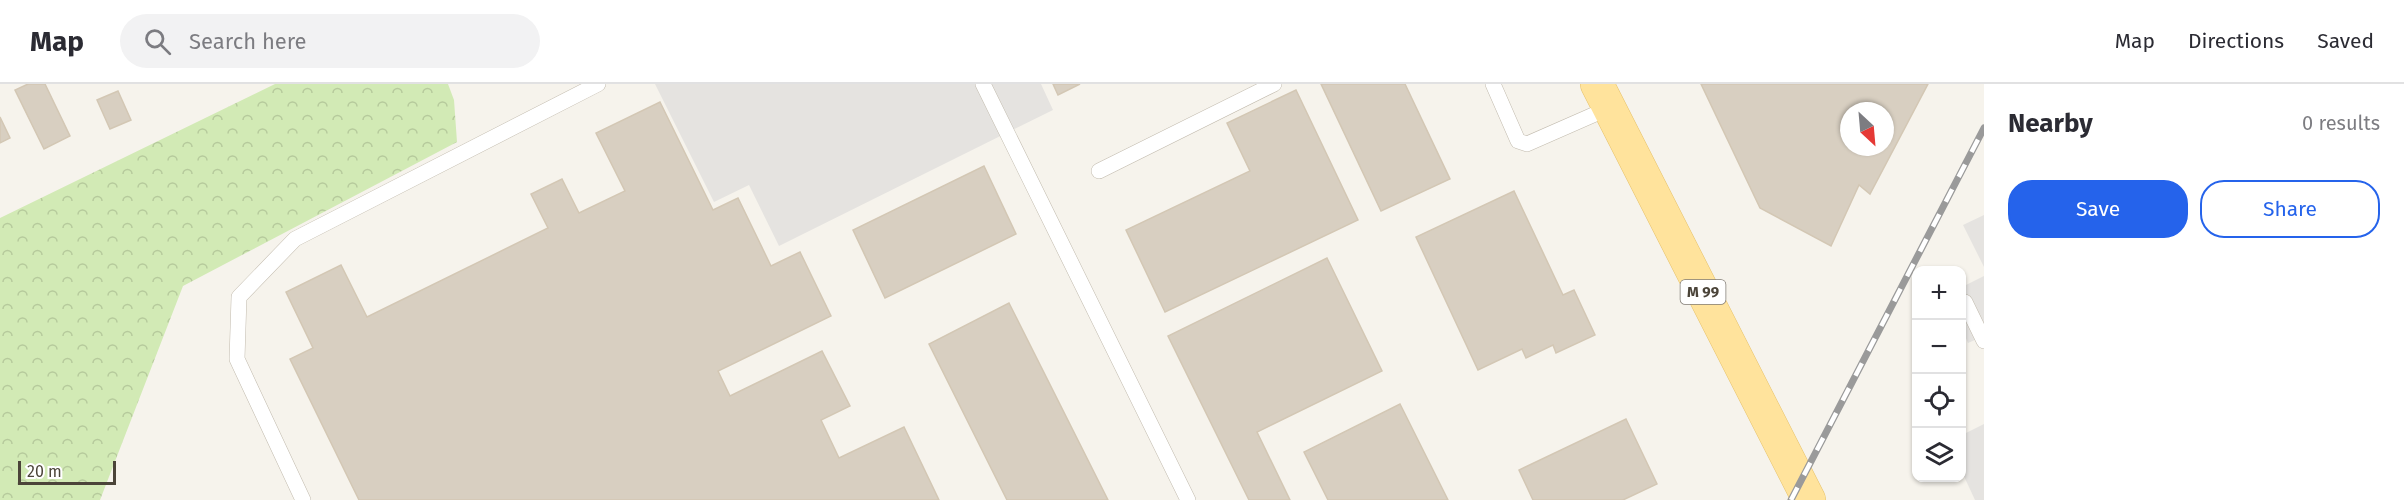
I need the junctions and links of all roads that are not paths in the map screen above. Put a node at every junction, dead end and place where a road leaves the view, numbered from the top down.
1 (598, 84) edge
2 (983, 84) edge
3 (1274, 84) edge
4 (1493, 84) edge
5 (1603, 96) edge
6 (1099, 171) dead end
7 (1966, 304) edge
8 (1984, 341) edge
9 (303, 500) edge
10 (1188, 500) edge
11 (1809, 500) edge

1 - 9 lane
2 - 10 lane
3 - 6 lane
4 - 5 lane
5 - 11 main road, M 99
7 - 8 lane

